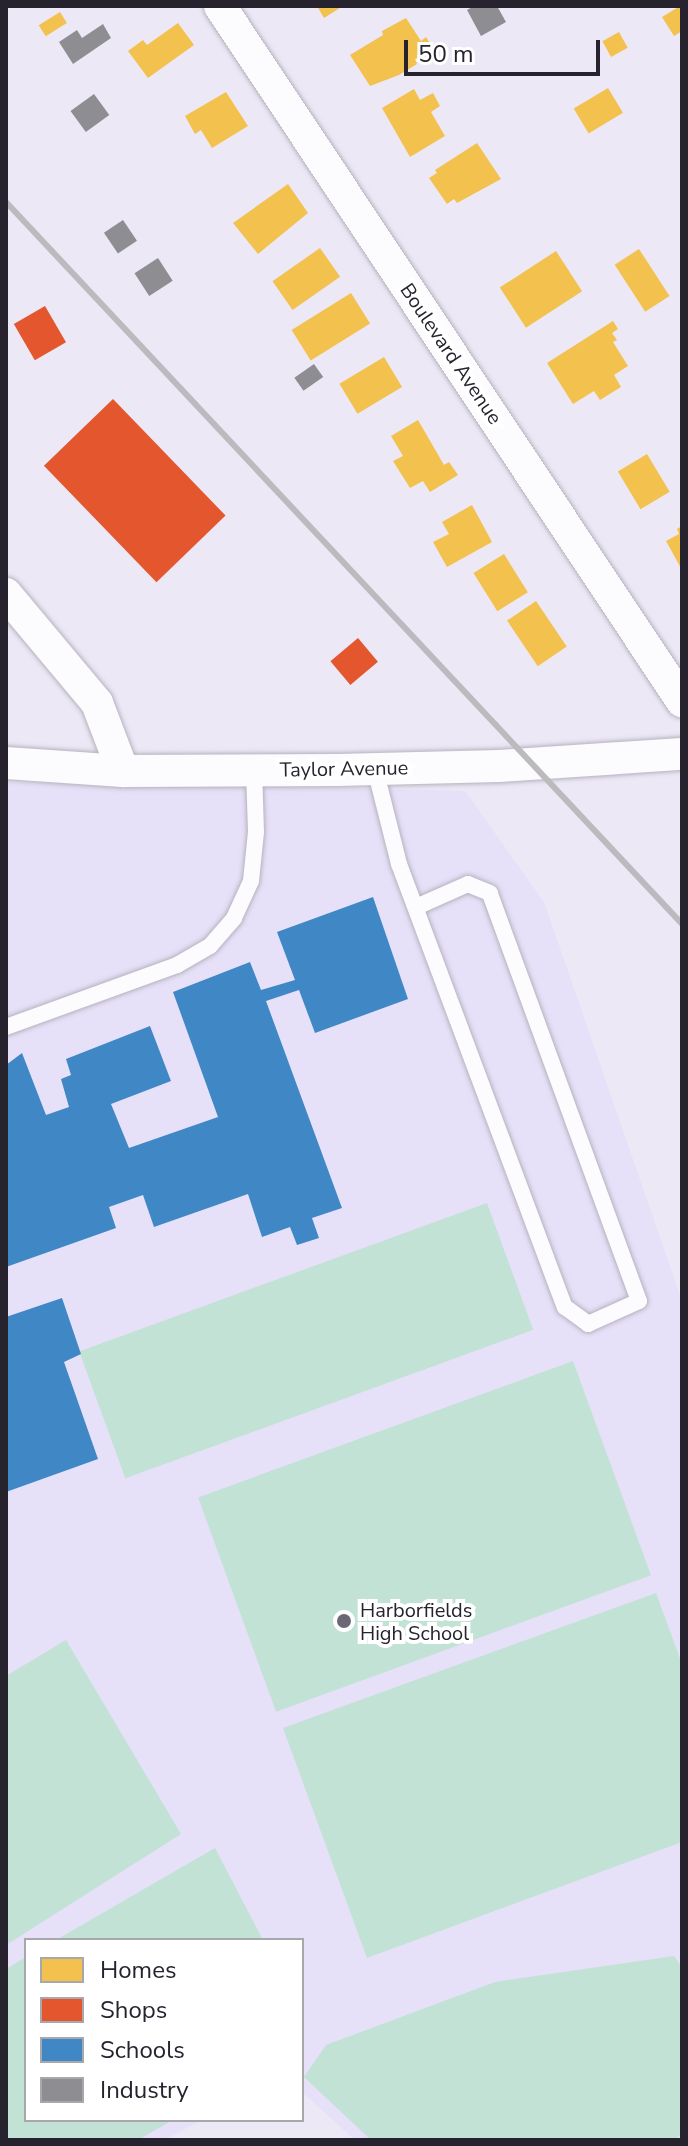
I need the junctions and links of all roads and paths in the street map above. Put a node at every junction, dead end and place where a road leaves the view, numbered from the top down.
1 (220, 6) edge
2 (6, 594) edge
3 (682, 701) edge
4 (682, 754) edge
5 (6, 763) edge
6 (375, 769) junction
7 (254, 770) junction
8 (123, 771) junction
9 (416, 907) junction
10 (6, 1027) edge

1 - 3 street, Boulevard Avenue
2 - 8 street
4 - 6 street, Taylor Avenue
5 - 8 street, Taylor Avenue
6 - 7 street, Taylor Avenue
6 - 9 lane
7 - 8 street, Taylor Avenue
7 - 10 lane
9 - 9 lane

